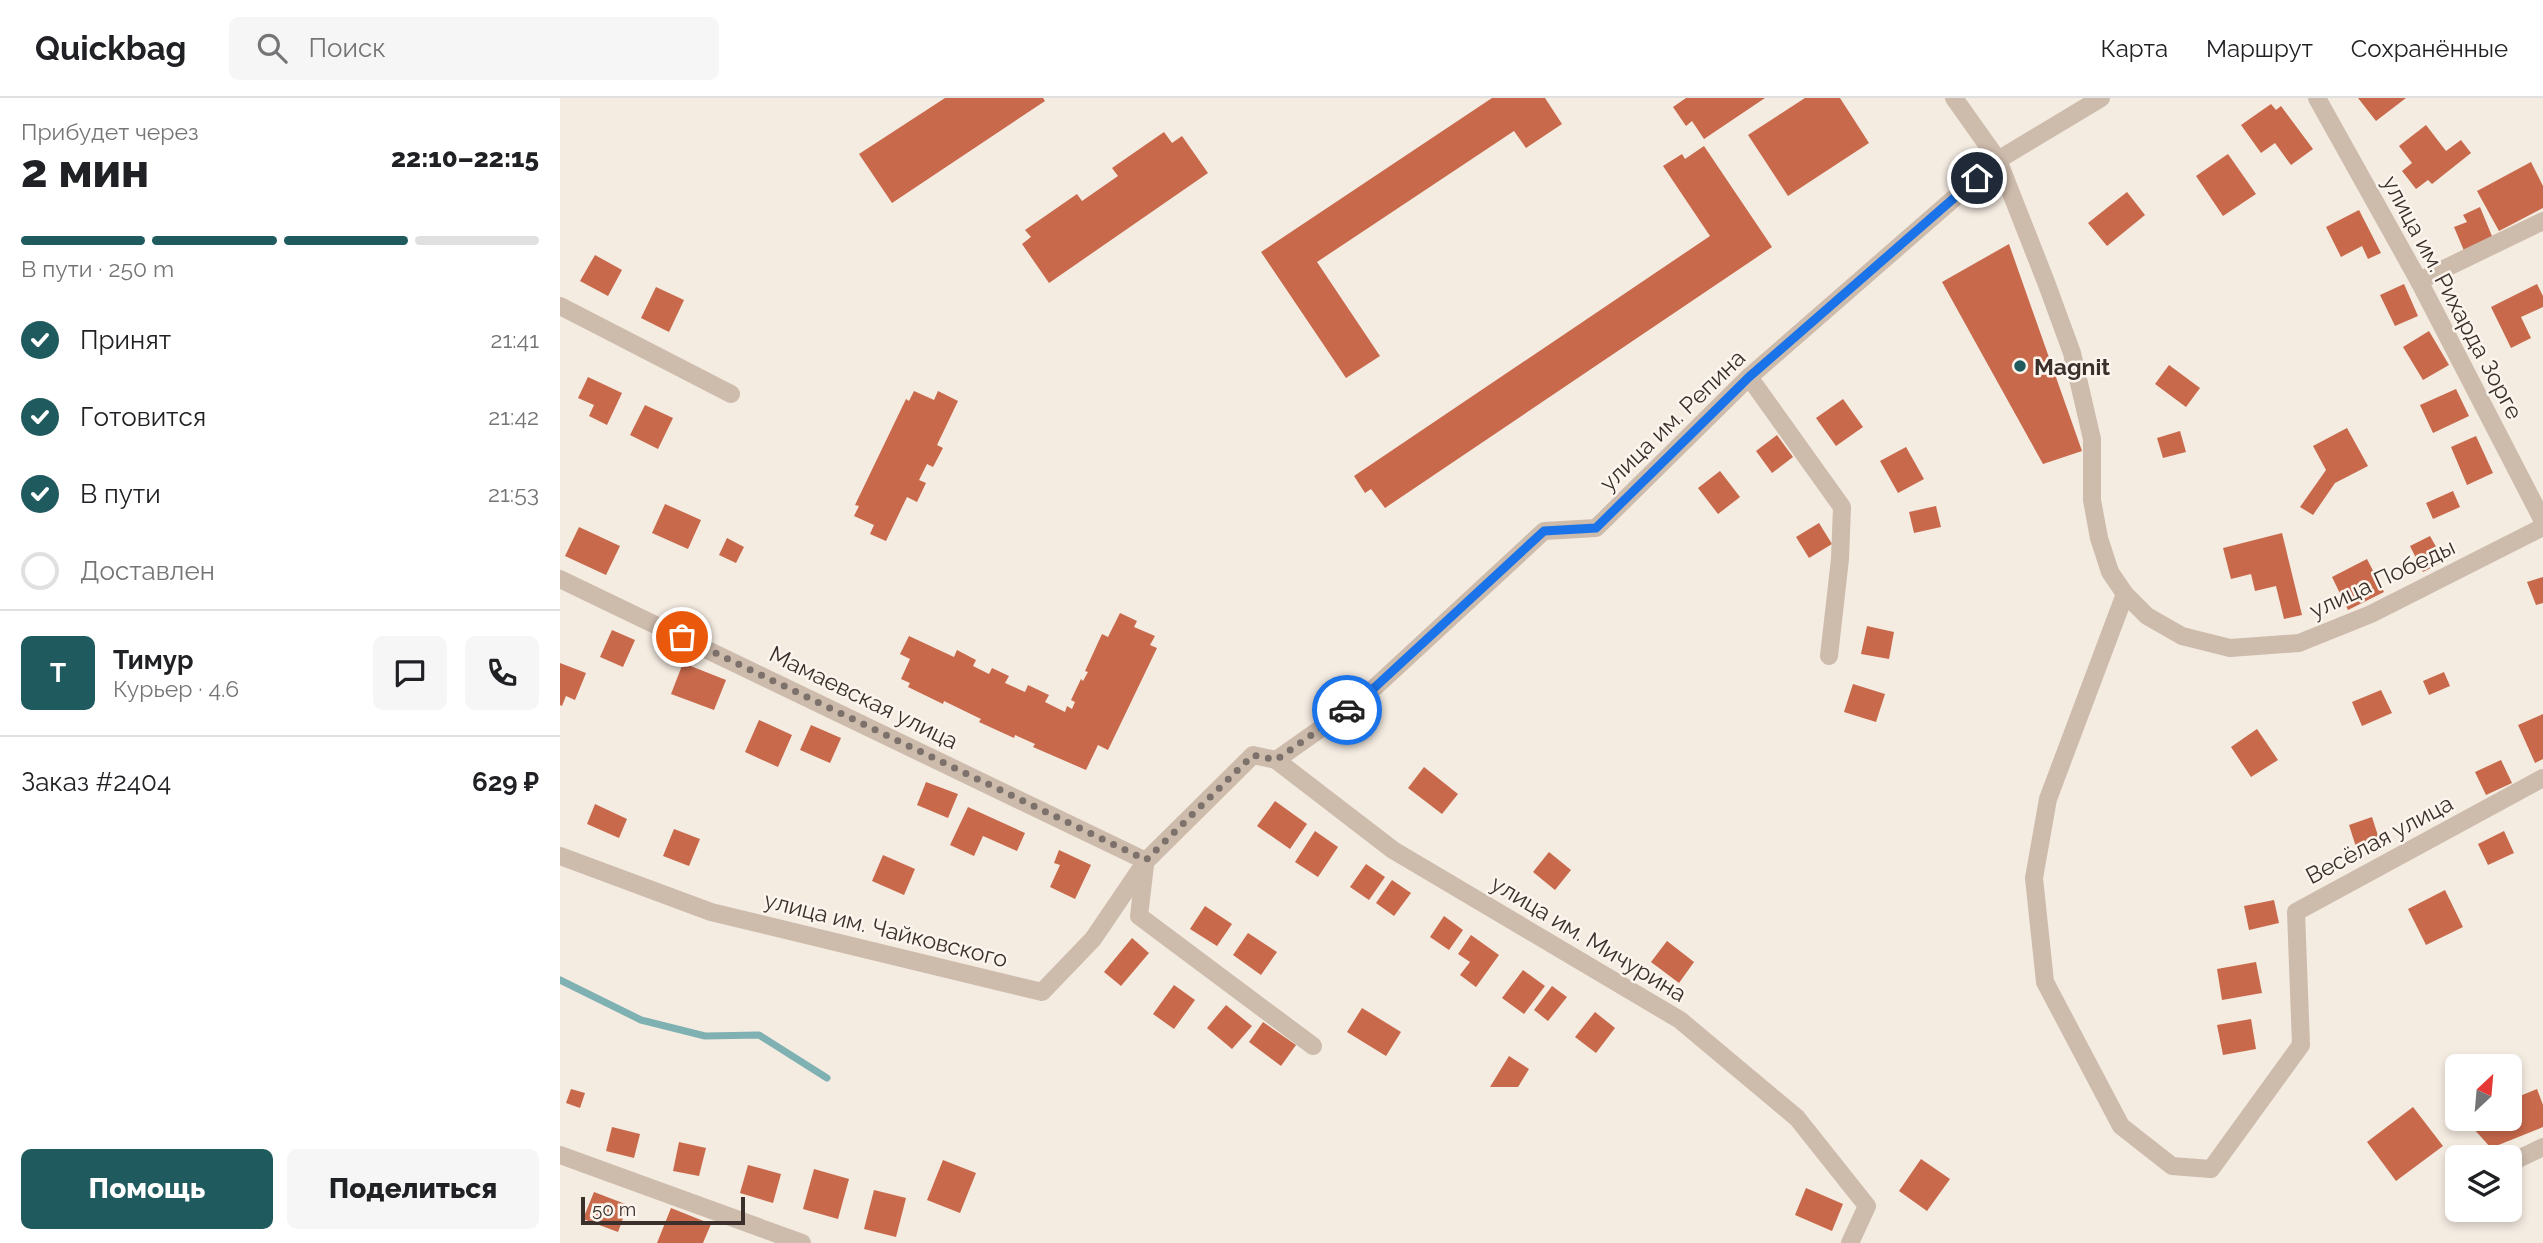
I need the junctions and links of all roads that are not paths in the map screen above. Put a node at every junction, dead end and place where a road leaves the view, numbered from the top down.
1 (1954, 98) edge
2 (2101, 98) edge
3 (2317, 98) edge
4 (1998, 160) junction
5 (2543, 221) edge
6 (2419, 281) junction
7 (560, 306) edge
8 (1749, 377) junction
9 (731, 394) dead end
10 (2543, 521) edge
11 (2543, 527) edge
12 (560, 579) edge
13 (2125, 594) junction
14 (1829, 656) dead end
15 (1276, 760) junction
16 (2543, 778) edge
17 (560, 856) edge
18 (1146, 860) junction
19 (1313, 1046) dead end
20 (2543, 1147) edge
21 (560, 1155) edge
22 (2522, 1157) edge
23 (802, 1243) edge
24 (1850, 1243) edge

1 - 4 street, улица Победы
2 - 4 street, улица им. Репина
3 - 6 street, улица им. Рихарда Зорге
4 - 8 street, улица им. Репина
4 - 13 street, улица Победы
5 - 6 street
6 - 10 street, улица им. Рихарда Зорге
7 - 9 street
8 - 14 street
8 - 15 street, улица им. Репина
11 - 13 street, улица Победы
12 - 18 street, Мамаевская улица
13 - 16 street, Весёлая улица
15 - 18 street, улица им. Мичурина
15 - 24 street, улица им. Мичурина
17 - 18 street, улица им. Чайковского
18 - 19 street
20 - 22 street
21 - 23 street

